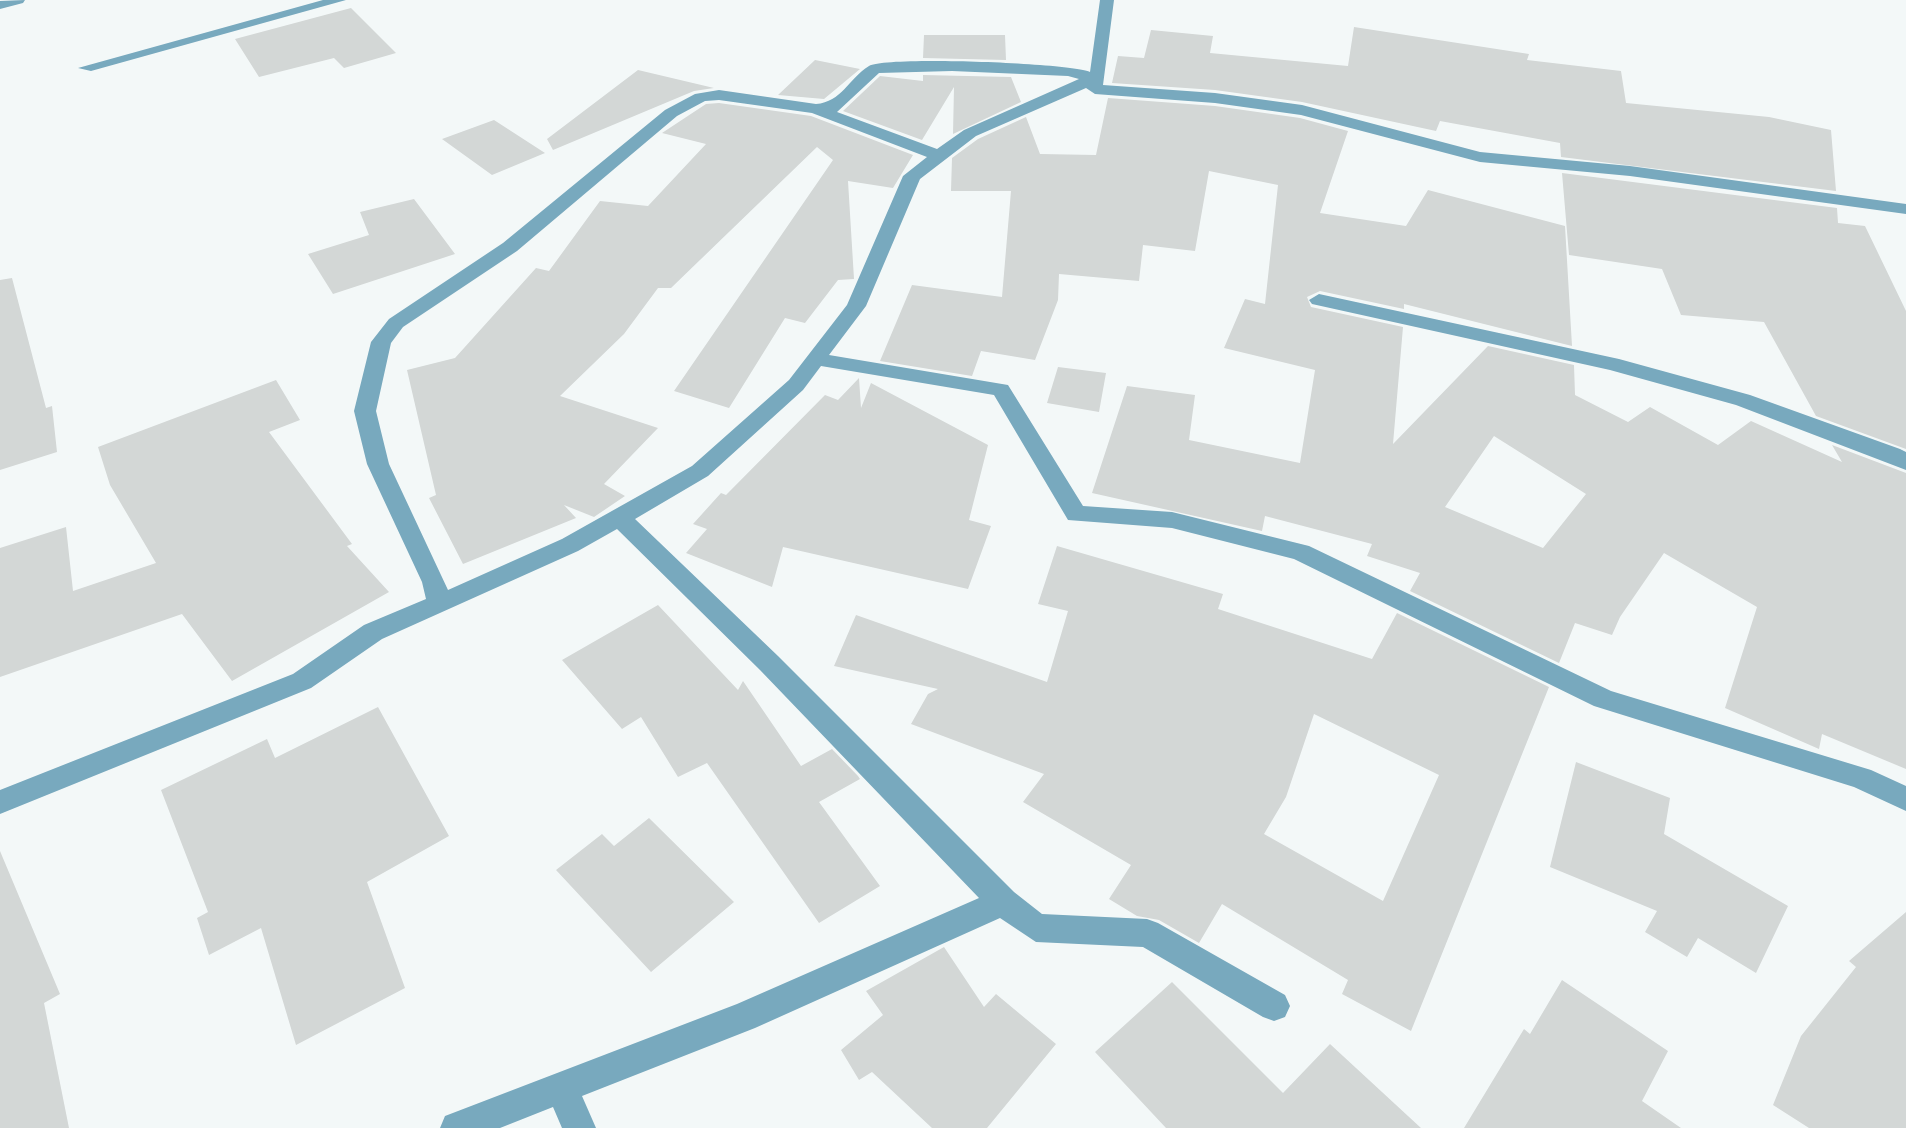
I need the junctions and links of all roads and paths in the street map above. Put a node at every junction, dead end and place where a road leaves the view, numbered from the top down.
1 (18, 0) edge
2 (339, 0) edge
3 (1107, 0) edge
4 (0, 5) edge
5 (86, 68) dead end
6 (1092, 85) junction
7 (816, 109) junction
8 (937, 155) junction
9 (1906, 209) edge
10 (1319, 300) dead end
11 (816, 359) junction
12 (1906, 462) edge
13 (619, 517) junction
14 (439, 604) junction
15 (1906, 799) edge
16 (0, 802) edge
17 (1003, 902) junction
18 (1274, 1006) dead end
19 (562, 1089) junction
20 (457, 1128) edge
21 (579, 1128) edge

1 - 4 street
2 - 5 street
3 - 6 street
6 - 7 street
6 - 8 street
6 - 9 street
7 - 8 street
7 - 14 street
8 - 11 street
10 - 12 street
11 - 13 street
11 - 15 street
13 - 14 street
13 - 17 street
14 - 16 street
17 - 18 street
17 - 19 street
19 - 20 street
19 - 21 street

